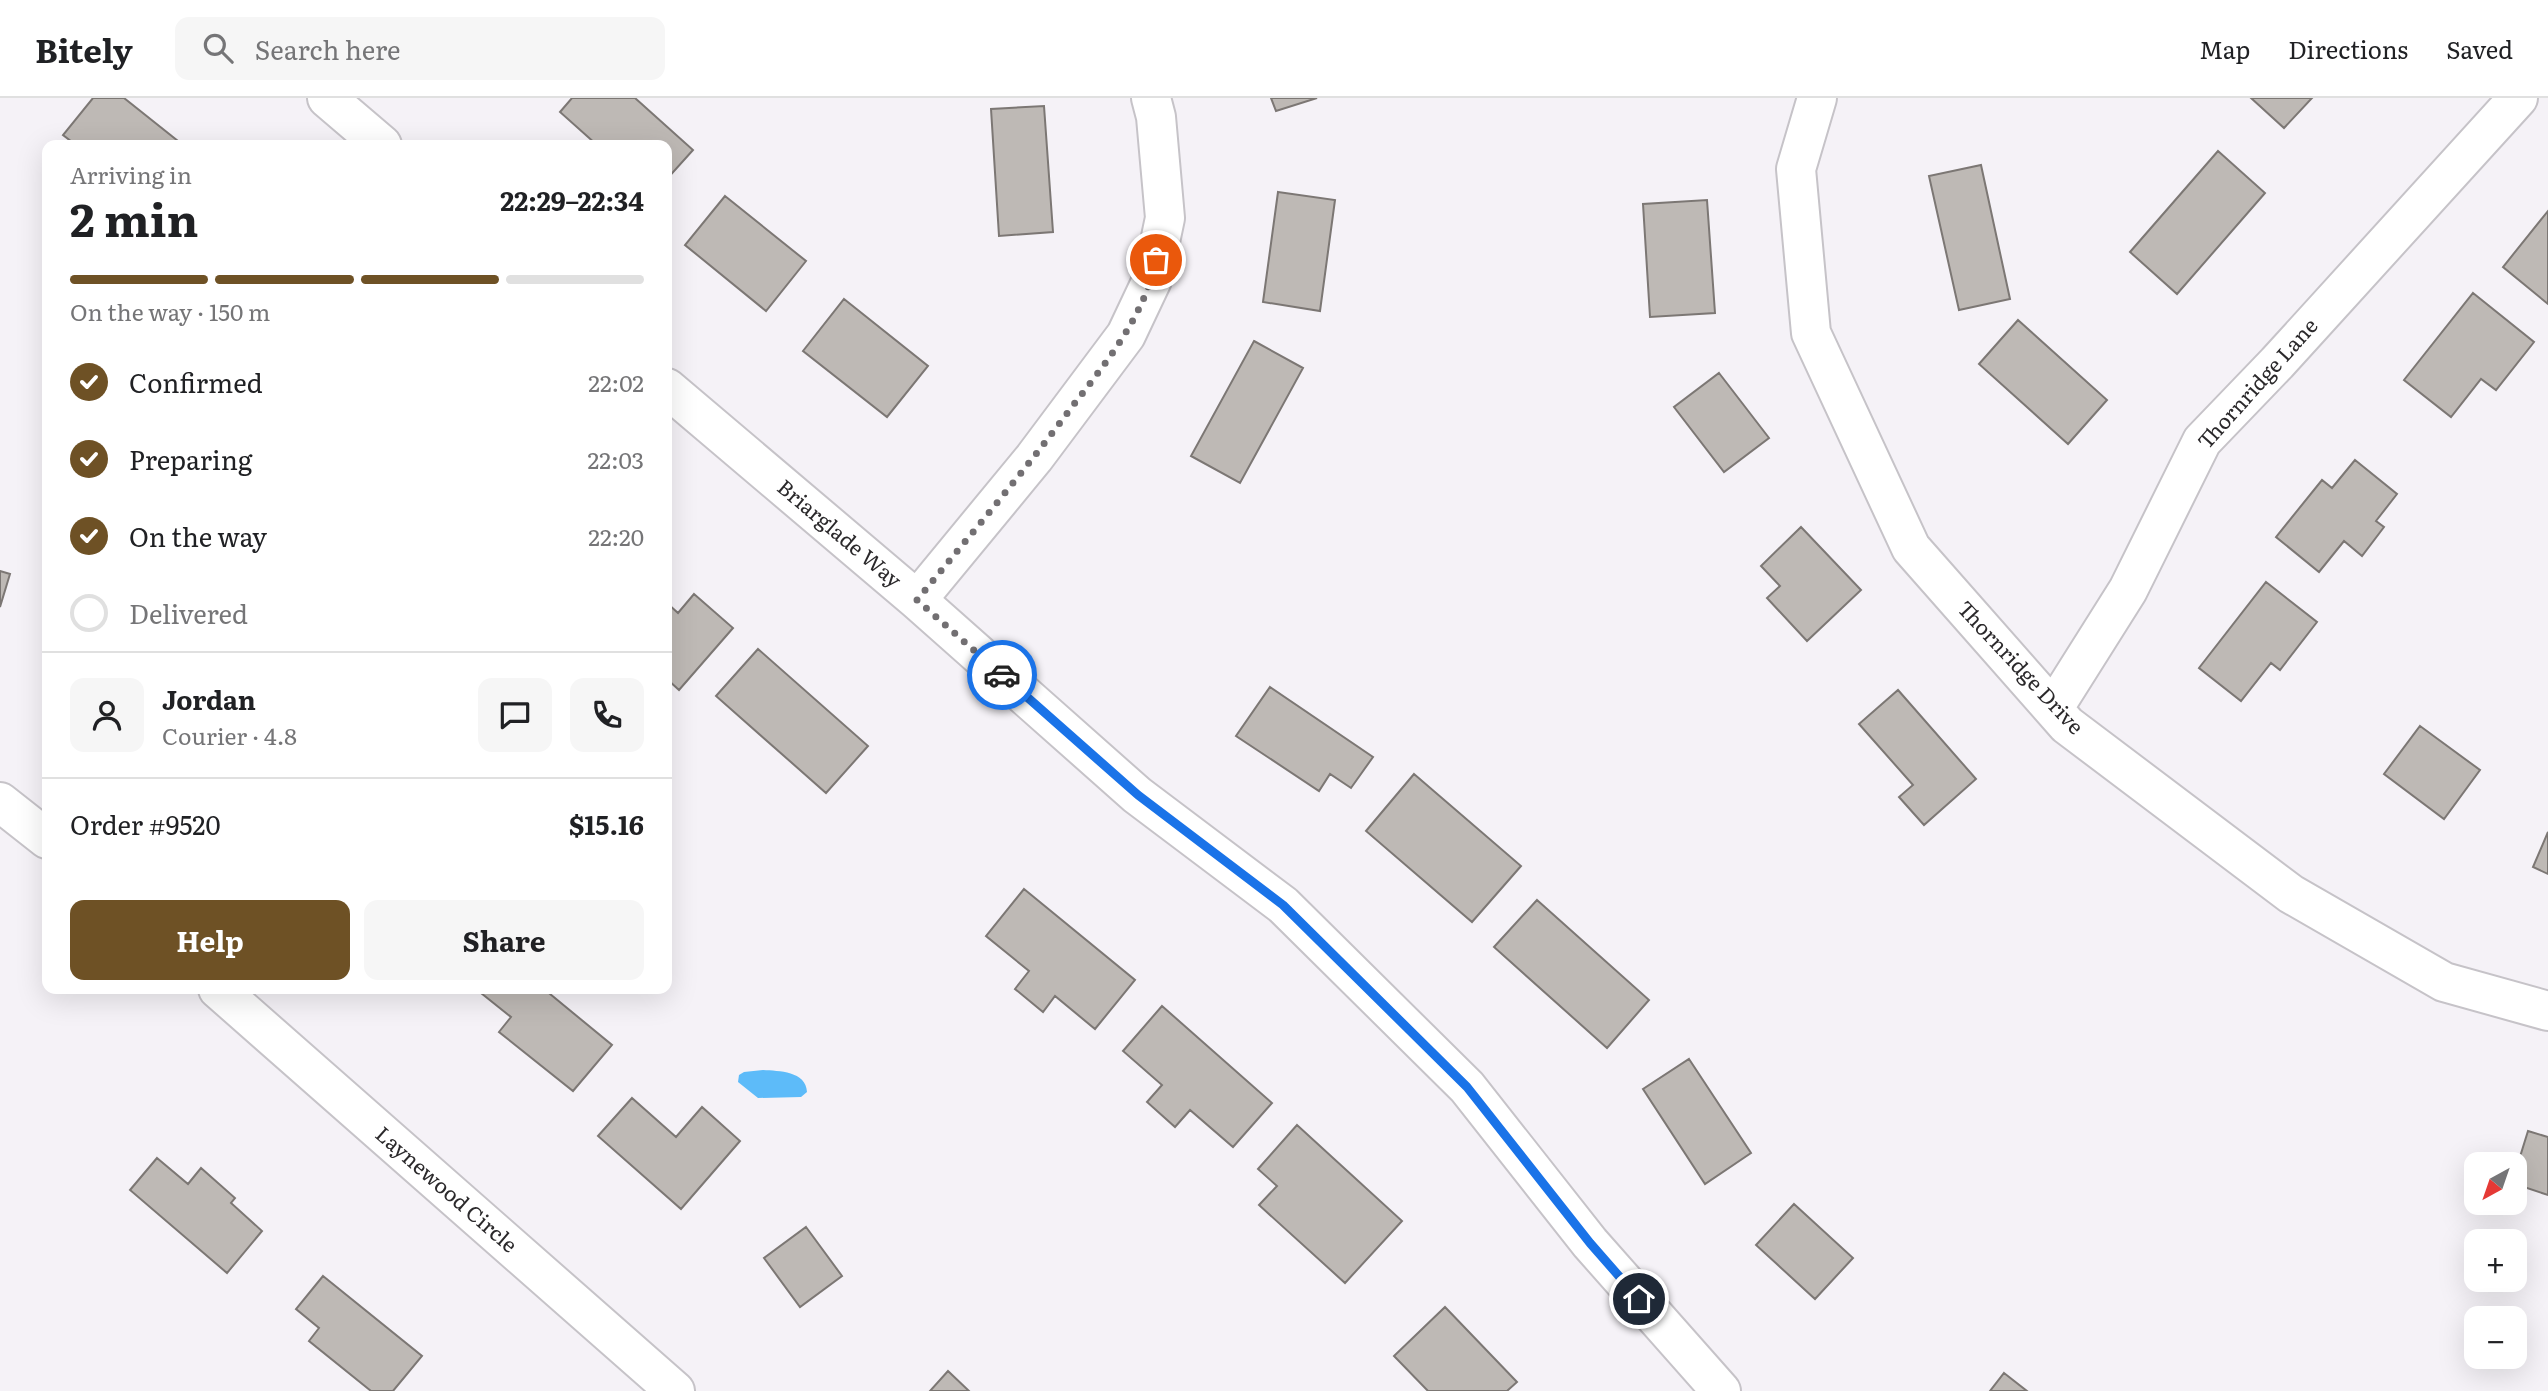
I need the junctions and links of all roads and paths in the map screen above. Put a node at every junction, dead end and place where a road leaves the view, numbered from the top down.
1 (327, 98) edge
2 (1151, 98) edge
3 (1817, 98) edge
4 (2518, 98) edge
5 (376, 140) edge
6 (672, 391) edge
7 (917, 600) junction
8 (2053, 709) junction
9 (0, 802) edge
10 (42, 835) edge
11 (224, 994) edge
12 (2548, 1011) edge
13 (675, 1391) edge
14 (1721, 1391) edge

1 - 5 street
2 - 7 street
3 - 8 street, Thornridge Drive
4 - 8 street, Thornridge Lane
6 - 7 street, Briarglade Way
7 - 14 street, Briarglade Way
8 - 12 street, Thornridge Drive
9 - 10 street
11 - 13 street, Laynewood Circle

